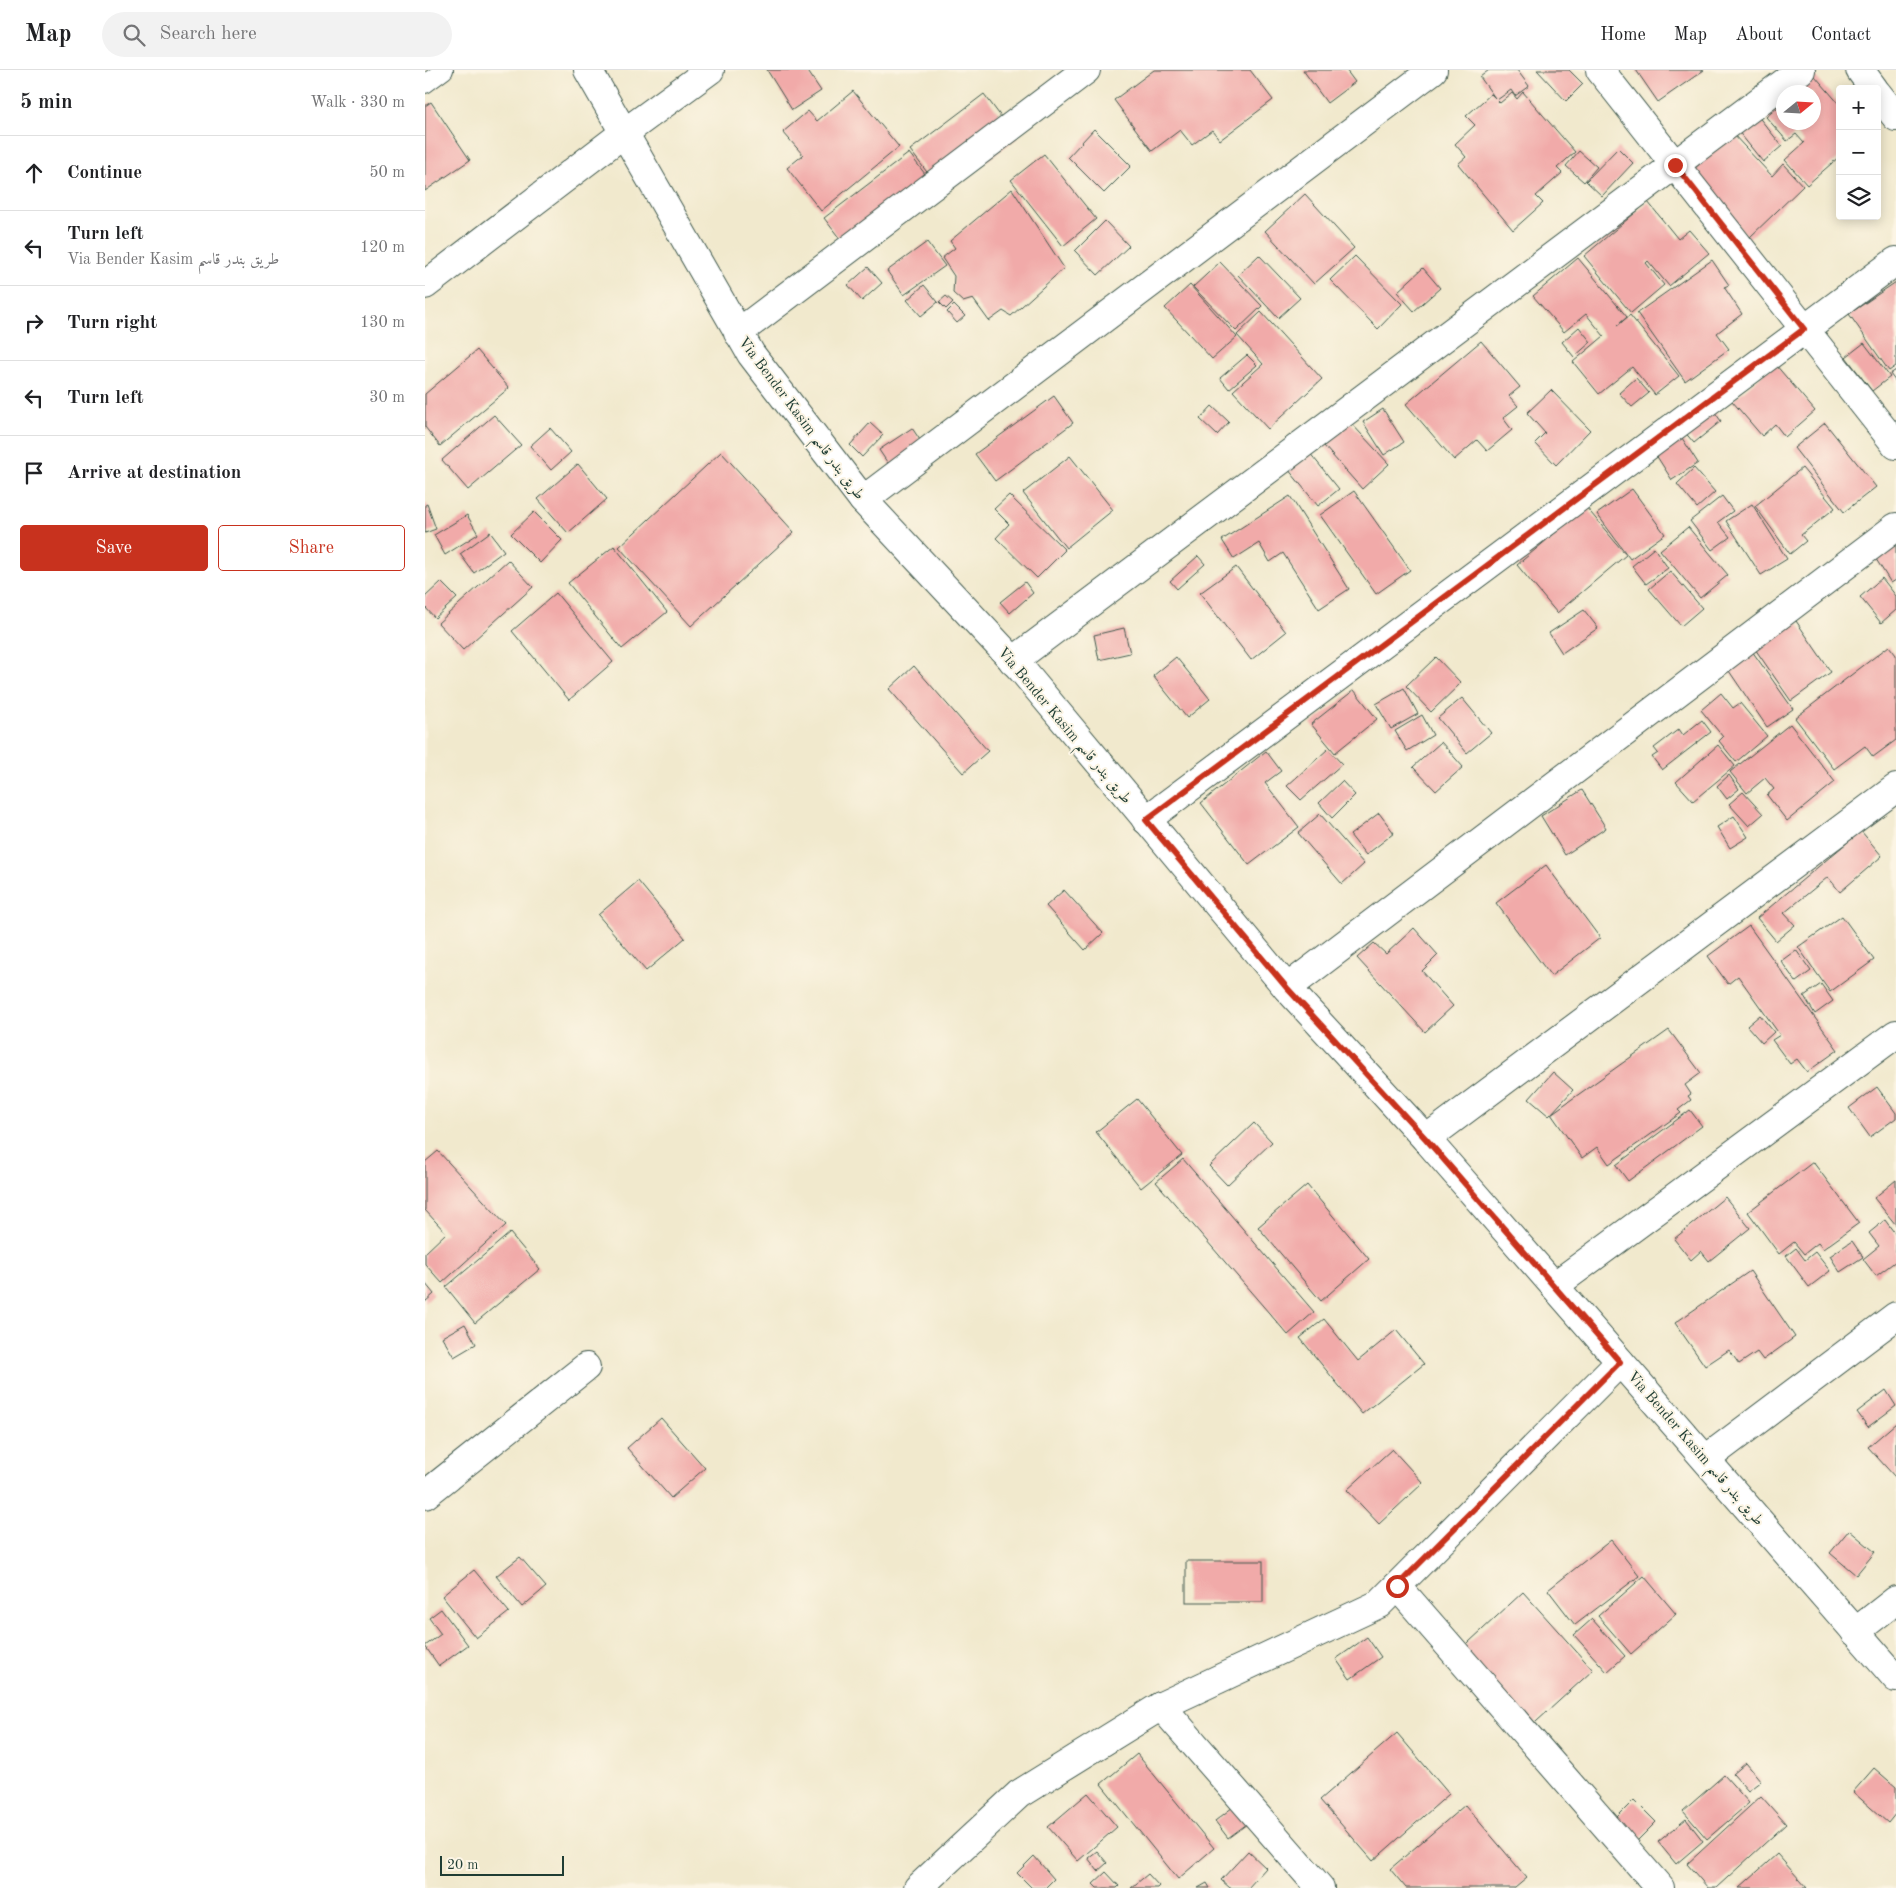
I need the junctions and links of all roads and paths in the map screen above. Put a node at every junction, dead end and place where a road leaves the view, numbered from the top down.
1 (444, 70) edge
2 (587, 70) edge
3 (710, 70) edge
4 (1086, 70) edge
5 (1433, 70) edge
6 (1600, 70) edge
7 (1801, 70) edge
8 (1860, 70) edge
9 (425, 84) edge
10 (1871, 85) edge
11 (1881, 97) edge
12 (1896, 117) edge
13 (623, 133) junction
14 (1675, 165) junction
15 (1896, 261) edge
16 (425, 286) edge
17 (1804, 329) junction
18 (738, 333) junction
19 (1896, 445) edge
20 (863, 500) junction
21 (1896, 527) edge
22 (1013, 661) junction
23 (1896, 788) edge
24 (1146, 820) junction
25 (1287, 988) junction
26 (1896, 1034) edge
27 (1426, 1139) junction
28 (1554, 1286) junction
29 (1896, 1316) edge
30 (1620, 1362) junction
31 (586, 1367) dead end
32 (1706, 1459) junction
33 (425, 1495) edge
34 (1397, 1586) junction
35 (1896, 1600) edge
36 (1855, 1632) junction
37 (1896, 1678) edge
38 (1161, 1706) junction
39 (918, 1888) edge
40 (1320, 1888) edge
41 (1660, 1888) edge

1 - 9 lane
2 - 13 street, Via Bender Kasim طريق بندر قاسم
3 - 13 street
4 - 18 street
5 - 20 street
6 - 14 street
7 - 14 street
8 - 10 street
11 - 12 street
13 - 16 street
13 - 18 street, Via Bender Kasim طريق بندر قاسم
14 - 17 street
14 - 22 street
15 - 17 street
17 - 19 street
17 - 24 street
18 - 20 street, Via Bender Kasim طريق بندر قاسم
20 - 22 street, Via Bender Kasim طريق بندر قاسم
21 - 25 street
22 - 24 street, Via Bender Kasim طريق بندر قاسم
23 - 27 street
24 - 25 street, Via Bender Kasim طريق بندر قاسم
25 - 27 street, Via Bender Kasim طريق بندر قاسم
26 - 28 street
27 - 28 street, Via Bender Kasim طريق بندر قاسم
28 - 30 street, Via Bender Kasim طريق بندر قاسم
29 - 32 street
30 - 32 street, Via Bender Kasim طريق بندر قاسم
30 - 34 street
31 - 33 street
32 - 36 street, Via Bender Kasim طريق بندر قاسم
34 - 38 street
34 - 41 street
35 - 36 street
36 - 37 street, Via Bender Kasim طريق بندر قاسم
38 - 39 street
38 - 40 street

